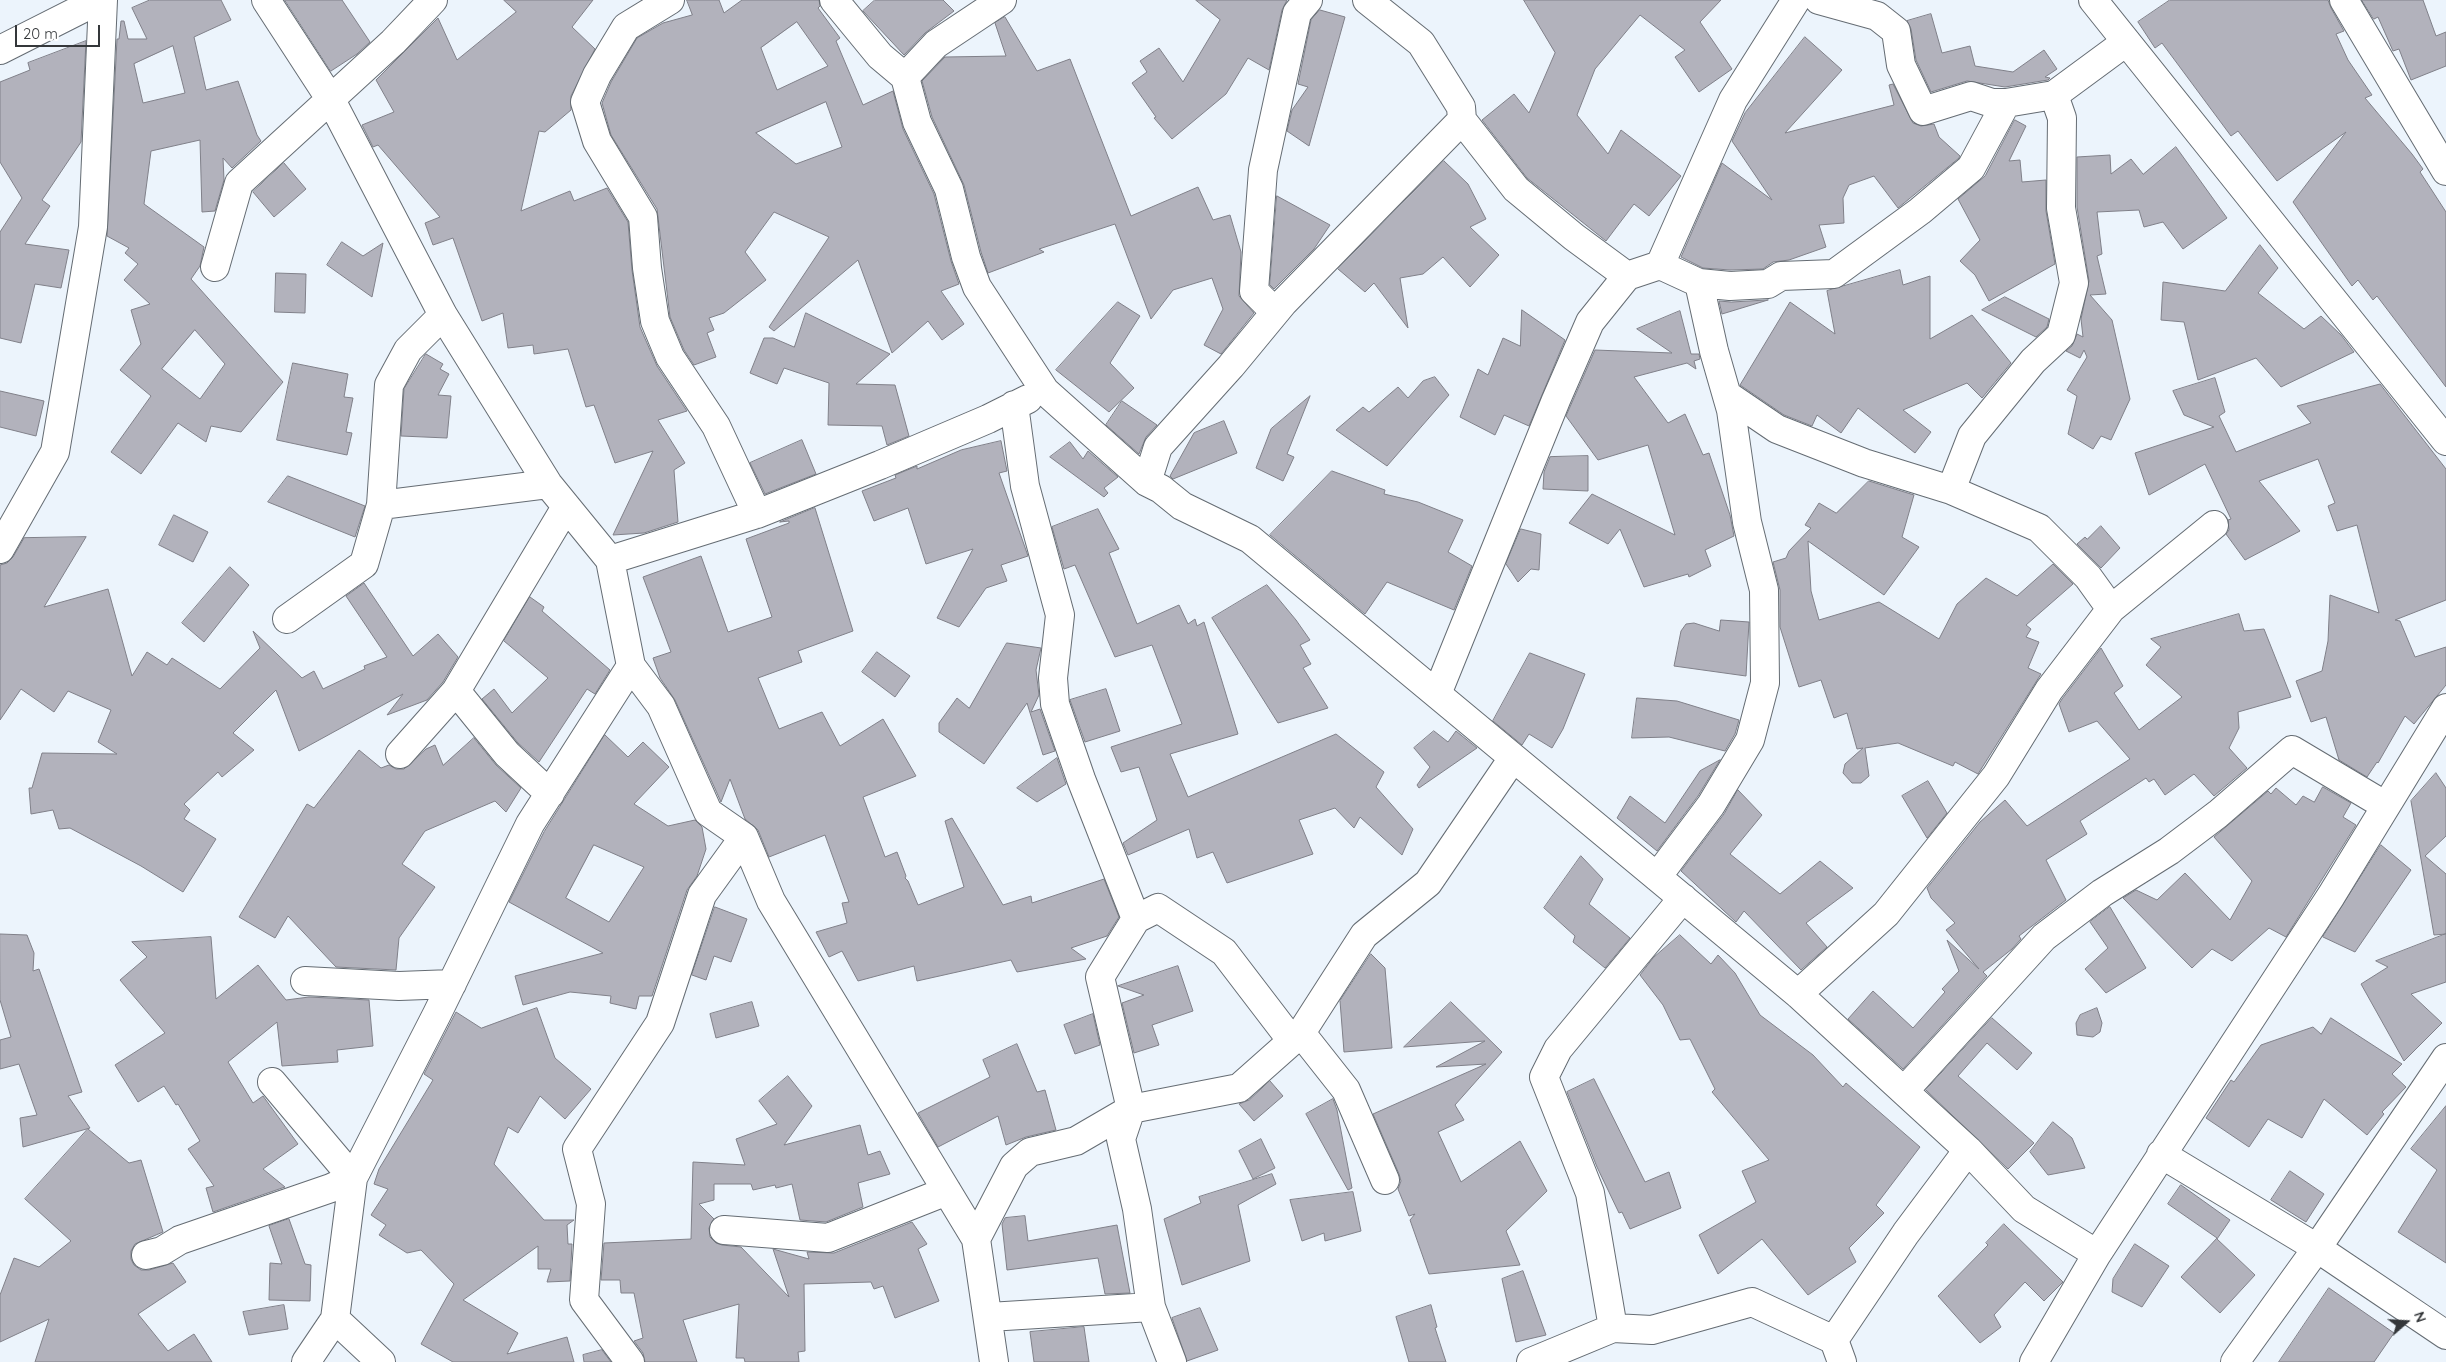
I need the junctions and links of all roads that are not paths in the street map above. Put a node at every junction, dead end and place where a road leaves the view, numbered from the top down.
1 (101, 0) edge
2 (266, 0) edge
3 (433, 0) edge
4 (670, 0) edge
5 (834, 0) edge
6 (1308, 0) edge
7 (1367, 0) edge
8 (1796, 0) edge
9 (1819, 0) edge
10 (2093, 0) edge
11 (2344, 0) edge
12 (998, 2) edge
13 (2126, 42) junction
14 (0, 50) edge
15 (905, 77) junction
16 (2054, 95) junction
17 (331, 100) junction
18 (2006, 103) junction
19 (1462, 120) junction
20 (2446, 171) edge
21 (1660, 265) junction
22 (215, 267) dead end
23 (1627, 276) junction
24 (1700, 283) junction
25 (1275, 312) junction
26 (443, 315) junction
27 (1045, 391) junction
28 (1727, 395) junction
29 (1014, 405) junction
30 (2446, 441) edge
31 (1147, 482) junction
32 (548, 484) junction
33 (1952, 490) junction
34 (381, 505) junction
35 (566, 507) junction
36 (757, 514) junction
37 (2214, 525) dead end
38 (0, 549) edge
39 (610, 560) junction
40 (2111, 609) junction
41 (287, 619) dead end
42 (631, 666) junction
43 (456, 691) junction
44 (1437, 694) junction
45 (2446, 708) edge
46 (400, 754) dead end
47 (1514, 758) junction
48 (550, 794) junction
49 (2386, 806) junction
50 (744, 837) junction
51 (1657, 877) junction
52 (1682, 898) junction
53 (1136, 919) junction
54 (305, 981) dead end
55 (452, 984) junction
56 (1798, 994) junction
57 (1296, 1037) junction
58 (2446, 1058) edge
59 (272, 1082) dead end
60 (1904, 1091) junction
61 (1132, 1110) junction
62 (1968, 1150) junction
63 (2161, 1154) junction
64 (353, 1178) junction
65 (1385, 1180) dead end
66 (947, 1192) junction
67 (724, 1230) dead end
68 (976, 1239) junction
69 (2317, 1248) junction
70 (2097, 1254) junction
71 (146, 1255) dead end
72 (1151, 1307) junction
73 (989, 1317) junction
74 (335, 1319) junction
75 (1613, 1328) junction
76 (2446, 1335) edge
77 (1838, 1351) edge
78 (2240, 1360) edge
79 (306, 1362) edge
80 (381, 1362) edge
81 (630, 1362) edge
82 (994, 1362) edge
83 (1172, 1362) edge
84 (1531, 1362) edge
85 (2034, 1362) edge

1 - 14 street
1 - 38 street
2 - 17 street
3 - 17 street
4 - 36 street
5 - 15 street
6 - 25 street
7 - 19 street
8 - 21 street
9 - 18 street
10 - 13 street
11 - 20 street
12 - 15 street
13 - 16 street
13 - 30 street
15 - 27 street
16 - 18 street
16 - 33 street
17 - 22 street
17 - 26 street
18 - 24 street
19 - 23 street
19 - 25 street
21 - 23 street
21 - 24 street
23 - 44 street
24 - 28 street
25 - 31 street
26 - 32 street
26 - 34 street
27 - 29 street
27 - 31 street
28 - 33 street
28 - 51 street
29 - 36 street
29 - 53 street
31 - 44 street
32 - 34 street
32 - 35 street
33 - 40 street
34 - 41 street
35 - 39 street
35 - 43 street
36 - 39 street
37 - 40 street
39 - 42 street
40 - 56 street
42 - 48 street
42 - 50 street
43 - 46 street
43 - 48 street
44 - 47 street
45 - 49 street
47 - 51 street
47 - 57 street
48 - 55 street
49 - 60 street
49 - 63 street
50 - 66 street
50 - 81 street
51 - 52 street
52 - 56 street
52 - 75 street
53 - 57 street
53 - 61 street
54 - 55 street
55 - 64 street
56 - 60 street
57 - 61 street
57 - 65 street
58 - 69 street
59 - 64 street
60 - 62 street
61 - 68 street
61 - 72 street
62 - 70 street
62 - 77 street
63 - 69 street
63 - 70 street
64 - 71 street
64 - 74 street
66 - 67 street
66 - 68 street
68 - 73 street
69 - 76 street
69 - 78 street
70 - 85 street
72 - 73 street
72 - 83 street
73 - 82 street
74 - 79 street
74 - 80 street
75 - 77 street
75 - 84 street

